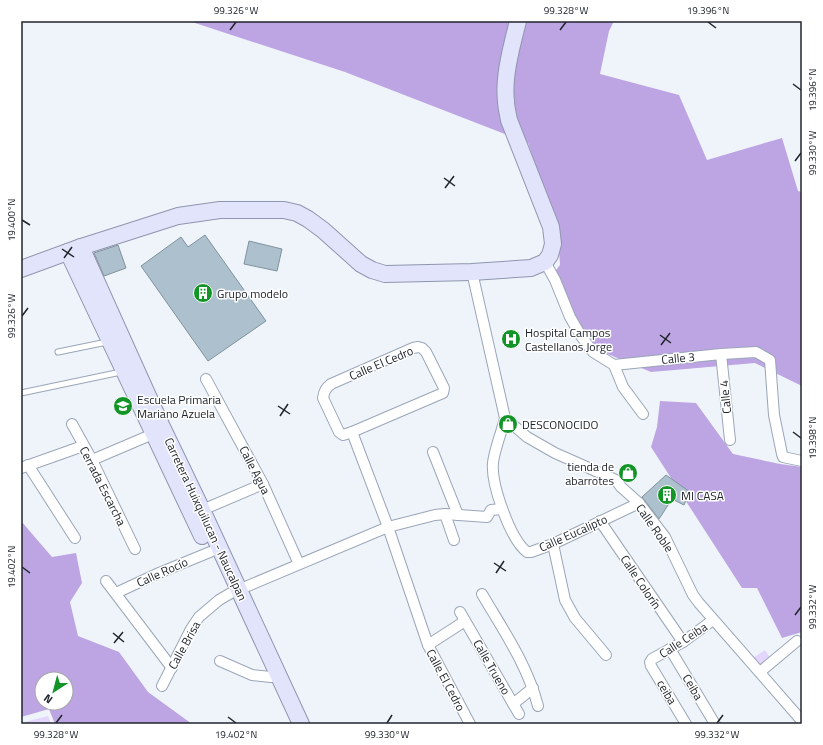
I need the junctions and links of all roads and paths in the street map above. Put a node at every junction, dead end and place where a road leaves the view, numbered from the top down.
1 (518, 21) edge
2 (74, 250) junction
3 (545, 262) junction
4 (21, 269) edge
5 (472, 272) junction
6 (110, 341) junction
7 (58, 352) dead end
8 (721, 354) junction
9 (614, 365) junction
10 (124, 371) junction
11 (206, 379) dead end
12 (21, 393) edge
13 (643, 414) dead end
14 (505, 418) junction
15 (72, 424) dead end
16 (158, 431) junction
17 (352, 432) junction
18 (730, 440) dead end
19 (83, 446) junction
20 (433, 452) dead end
21 (92, 460) junction
22 (802, 461) edge
23 (25, 467) edge
24 (264, 484) junction
25 (639, 503) junction
26 (502, 509) junction
27 (202, 510) junction
28 (445, 514) junction
29 (458, 515) junction
30 (600, 521) junction
31 (388, 528) junction
32 (75, 538) dead end
33 (454, 540) dead end
34 (553, 544) junction
35 (134, 549) dead end
36 (210, 552) junction
37 (299, 564) junction
38 (106, 581) dead end
39 (235, 592) junction
40 (116, 593) junction
41 (482, 594) dead end
42 (713, 620) junction
43 (797, 641) dead end
44 (683, 642) junction
45 (428, 645) junction
46 (670, 649) junction
47 (606, 655) dead end
48 (652, 659) joint
49 (220, 661) dead end
50 (172, 668) junction
51 (760, 672) junction
52 (271, 677) junction
53 (162, 686) dead end
54 (533, 688) junction
55 (513, 704) junction
56 (538, 706) dead end
57 (519, 714) dead end
58 (802, 721) edge
59 (292, 724) edge
60 (301, 724) edge
61 (470, 724) edge
62 (686, 724) edge
63 (715, 724) edge

1 - 3 main road
2 - 4 main road
2 - 5 main road
2 - 6 main road, Carretera Huixquilucan - Naucalpan
2 - 16 main road, Carretera Huixquilucan - Naucalpan
3 - 5 main road
3 - 9 street
5 - 14 street
6 - 7 lane
6 - 10 main road, Carretera Huixquilucan - Naucalpan
8 - 9 street, Calle 3
8 - 18 street, Calle 4
8 - 22 street, Calle 3
9 - 13 street
10 - 12 lane
10 - 16 main road, Carretera Huixquilucan - Naucalpan
11 - 24 street, Calle Agua
14 - 25 street, Calle Roble
14 - 26 street, Calle Eucalipto
15 - 19 street, Cerrada Escarcha
16 - 21 street
16 - 27 main road, Carretera Huixquilucan - Naucalpan
16 - 36 main road, Carretera Huixquilucan - Naucalpan
17 - 17 street, Calle El Cedro
17 - 31 street, Calle El Cedro
19 - 21 street, Cerrada Escarcha
19 - 23 street
20 - 29 street
21 - 35 street, Cerrada Escarcha
23 - 32 street
24 - 27 street
24 - 37 street, Calle Agua
25 - 30 street, Calle Eucalipto
25 - 42 street, Calle Roble
26 - 29 street, Calle Brisa
26 - 34 street, Calle Eucalipto
27 - 39 main road, Carretera Huixquilucan - Naucalpan
28 - 29 street, Calle Brisa
28 - 31 street, Calle Brisa
28 - 33 street
30 - 34 street, Calle Eucalipto
30 - 44 street, Calle Colorín
31 - 37 street, Calle Brisa
31 - 45 street, Calle El Cedro
34 - 47 street
36 - 39 main road, Carretera Huixquilucan - Naucalpan
36 - 40 street, Calle Rocío
37 - 39 street, Calle Brisa
38 - 40 street
39 - 50 street, Calle Brisa
39 - 52 main road, Carretera Huixquilucan - Naucalpan
39 - 60 main road, Carretera Huixquilucan - Naucalpan
40 - 50 street
41 - 54 street
42 - 44 street, Calle Ceiba
42 - 51 street, Calle Roble
43 - 51 street
44 - 46 street, Calle Ceiba
45 - 55 street, Calle Trueno
45 - 61 street, Calle El Cedro
46 - 48 street, Calle Ceiba
46 - 63 street, Ceiba
48 - 62 street, ceiba
49 - 52 street
50 - 53 street, Calle Brisa
51 - 58 street, Calle Roble
52 - 59 main road, Carretera Huixquilucan - Naucalpan
54 - 55 street
54 - 56 street
55 - 57 street, Calle Trueno

